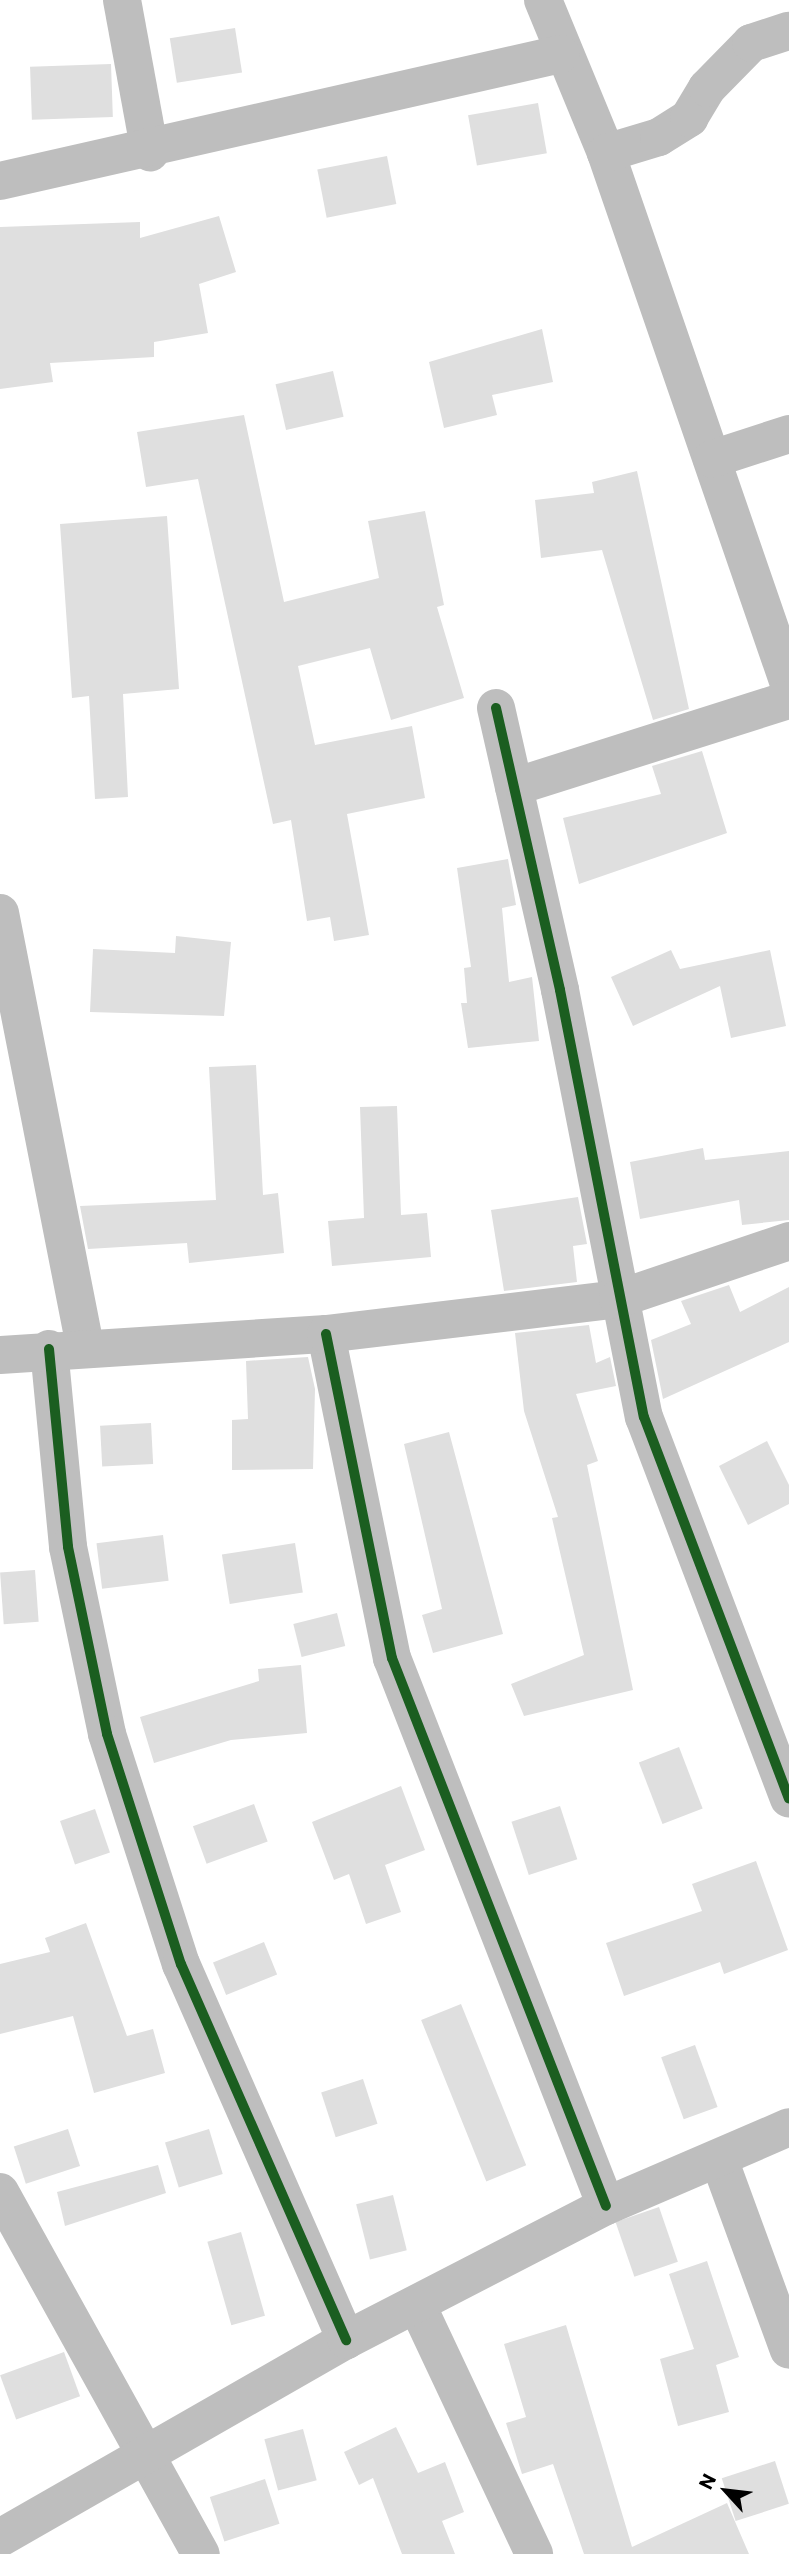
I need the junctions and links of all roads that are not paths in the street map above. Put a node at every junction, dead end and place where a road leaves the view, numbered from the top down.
1 (122, 0) edge
2 (543, 0) edge
3 (789, 31) edge
4 (561, 54) junction
5 (150, 152) junction
6 (607, 153) junction
7 (0, 181) edge
8 (789, 434) edge
9 (712, 458) junction
10 (784, 638) edge
11 (789, 684) edge
12 (789, 700) edge
13 (496, 708) dead end
14 (514, 787) junction
15 (0, 913) edge
16 (789, 1241) edge
17 (618, 1299) junction
18 (326, 1334) junction
19 (67, 1348) junction
20 (0, 1355) edge
21 (789, 1798) edge
22 (789, 2127) edge
23 (719, 2159) junction
24 (0, 2192) edge
25 (606, 2206) junction
26 (417, 2305) junction
27 (346, 2340) junction
28 (789, 2350) edge
29 (148, 2452) junction
30 (0, 2538) edge
31 (201, 2554) edge
32 (534, 2554) edge

1 - 5 street
2 - 4 street
3 - 6 street
4 - 5 street
4 - 6 street
5 - 7 street
6 - 9 street
8 - 9 street
9 - 10 street
10 - 11 street
12 - 14 street
13 - 14 street
14 - 17 street
15 - 19 street
16 - 17 street
17 - 18 street
17 - 21 street
18 - 19 street
18 - 25 street
19 - 20 street
19 - 27 street
22 - 23 street
23 - 25 street
23 - 28 street
24 - 29 street
25 - 26 street
26 - 27 street
26 - 32 street
27 - 29 street
29 - 30 street
29 - 31 street

